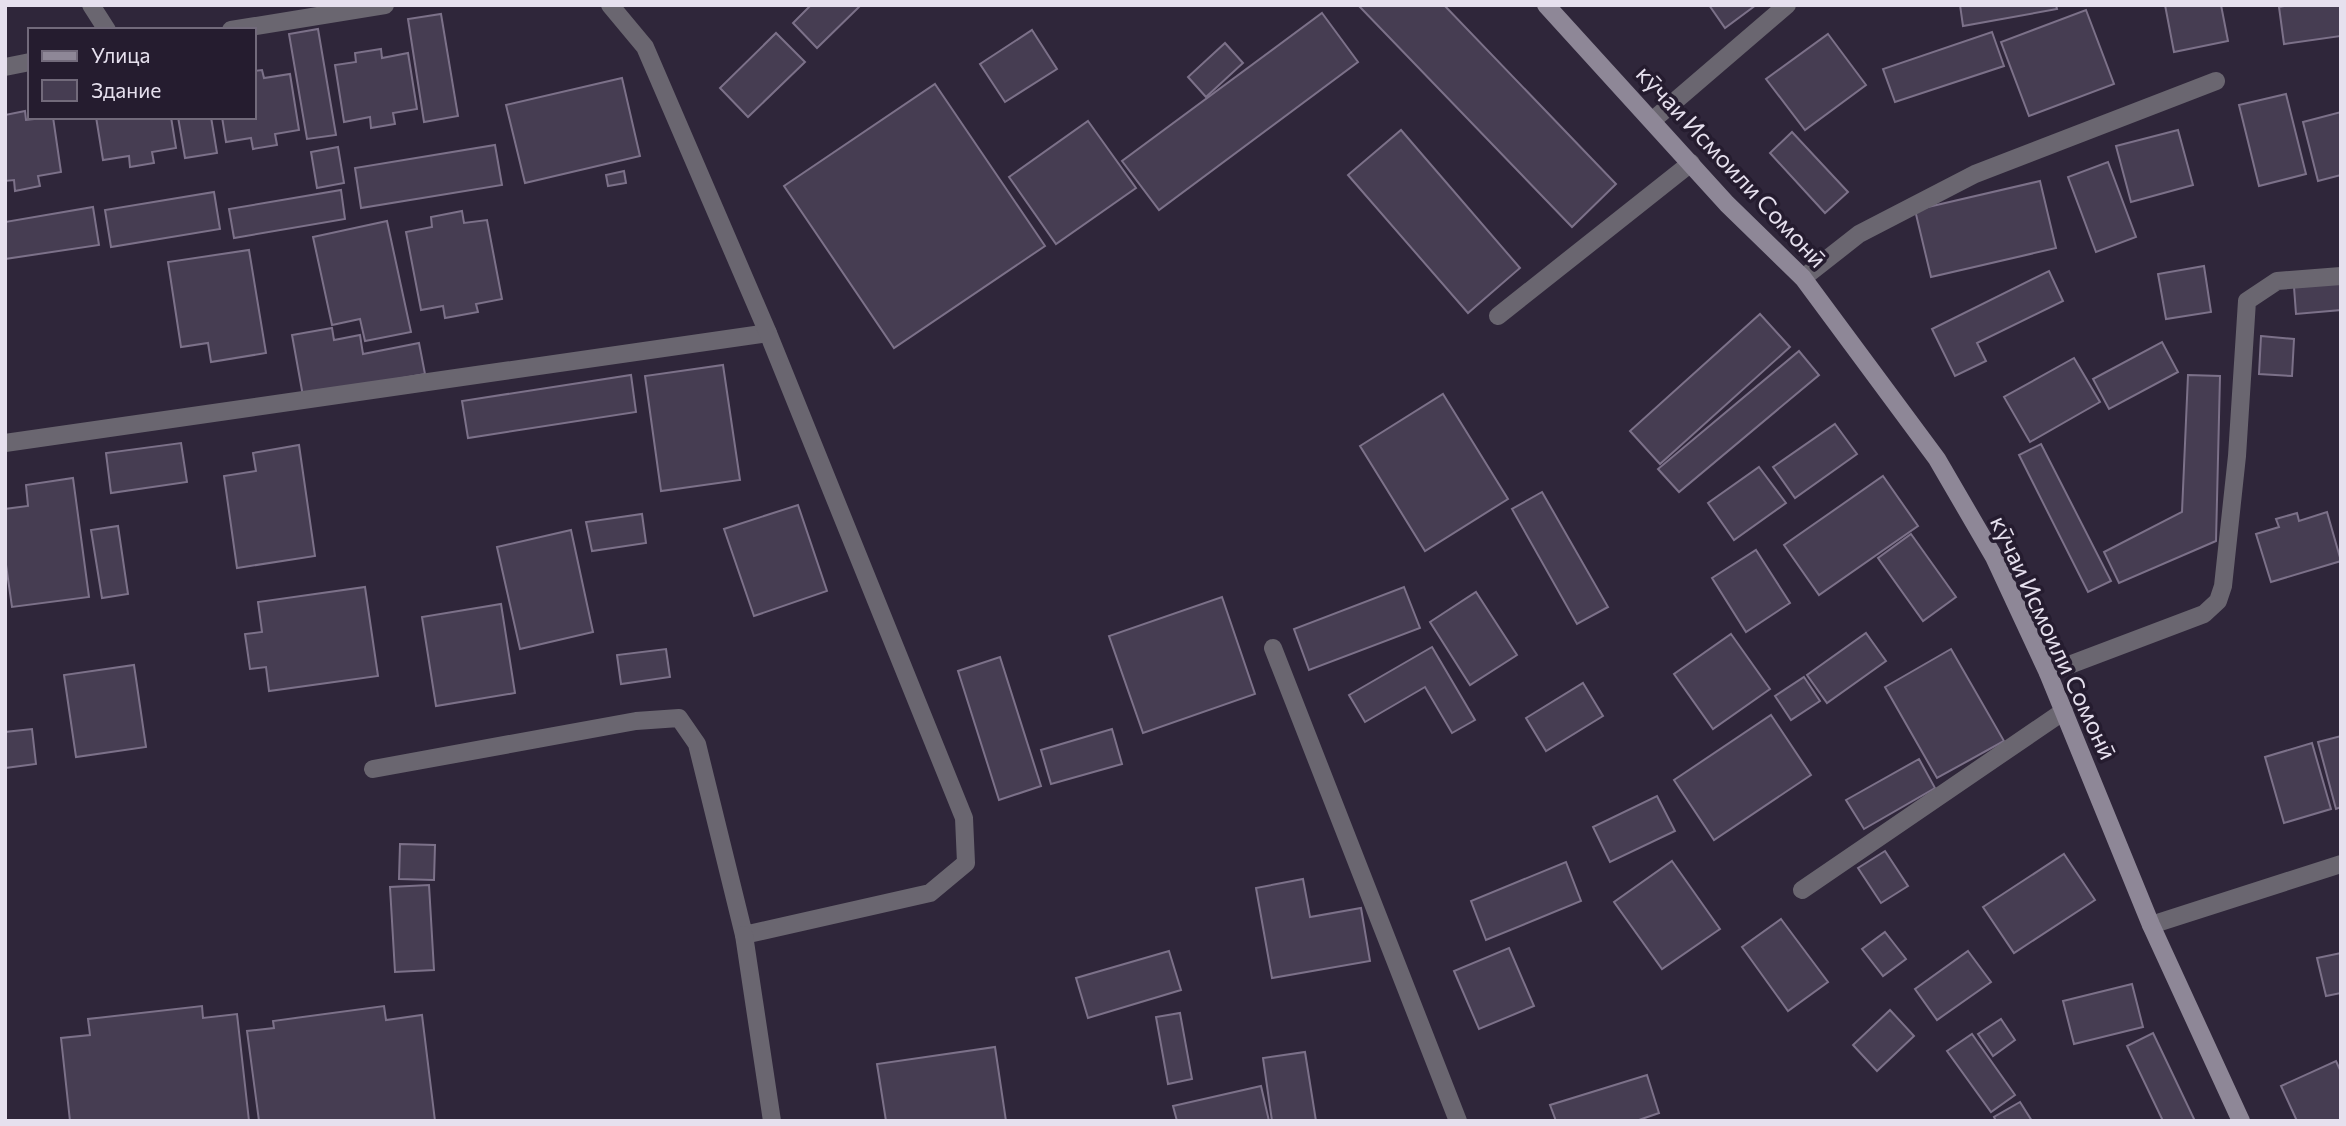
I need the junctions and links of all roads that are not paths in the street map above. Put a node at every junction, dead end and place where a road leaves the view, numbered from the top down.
1 (91, 5) edge
2 (385, 5) edge
3 (610, 5) edge
4 (1546, 5) edge
5 (1787, 5) edge
6 (106, 28) edge
7 (243, 28) edge
8 (28, 62) edge
9 (5, 66) edge
10 (2216, 81) dead end
11 (1653, 120) junction
12 (1691, 163) junction
13 (2341, 276) edge
14 (1803, 278) junction
15 (1498, 316) dead end
16 (768, 333) junction
17 (5, 443) edge
18 (1273, 648) dead end
19 (2048, 673) junction
20 (2064, 711) junction
21 (373, 769) dead end
22 (2341, 864) edge
23 (1802, 890) dead end
24 (2151, 925) junction
25 (744, 935) junction
26 (772, 1121) edge
27 (1458, 1121) edge
28 (2241, 1121) edge

1 - 6 street
2 - 7 street
3 - 16 street
4 - 11 main road, кӯчаи Исмоили Сомонӣ
5 - 11 street
8 - 9 street
10 - 14 street
11 - 12 main road, кӯчаи Исмоили Сомонӣ
12 - 14 main road, кӯчаи Исмоили Сомонӣ
12 - 15 street
13 - 19 street
14 - 19 main road, кӯчаи Исмоили Сомонӣ
16 - 17 street
16 - 25 street
18 - 27 street
19 - 20 main road, кӯчаи Исмоили Сомонӣ
20 - 23 street
20 - 24 main road, кӯчаи Исмоили Сомонӣ
21 - 25 street
22 - 24 street
24 - 28 main road, кӯчаи Исмоили Сомонӣ
25 - 26 street

